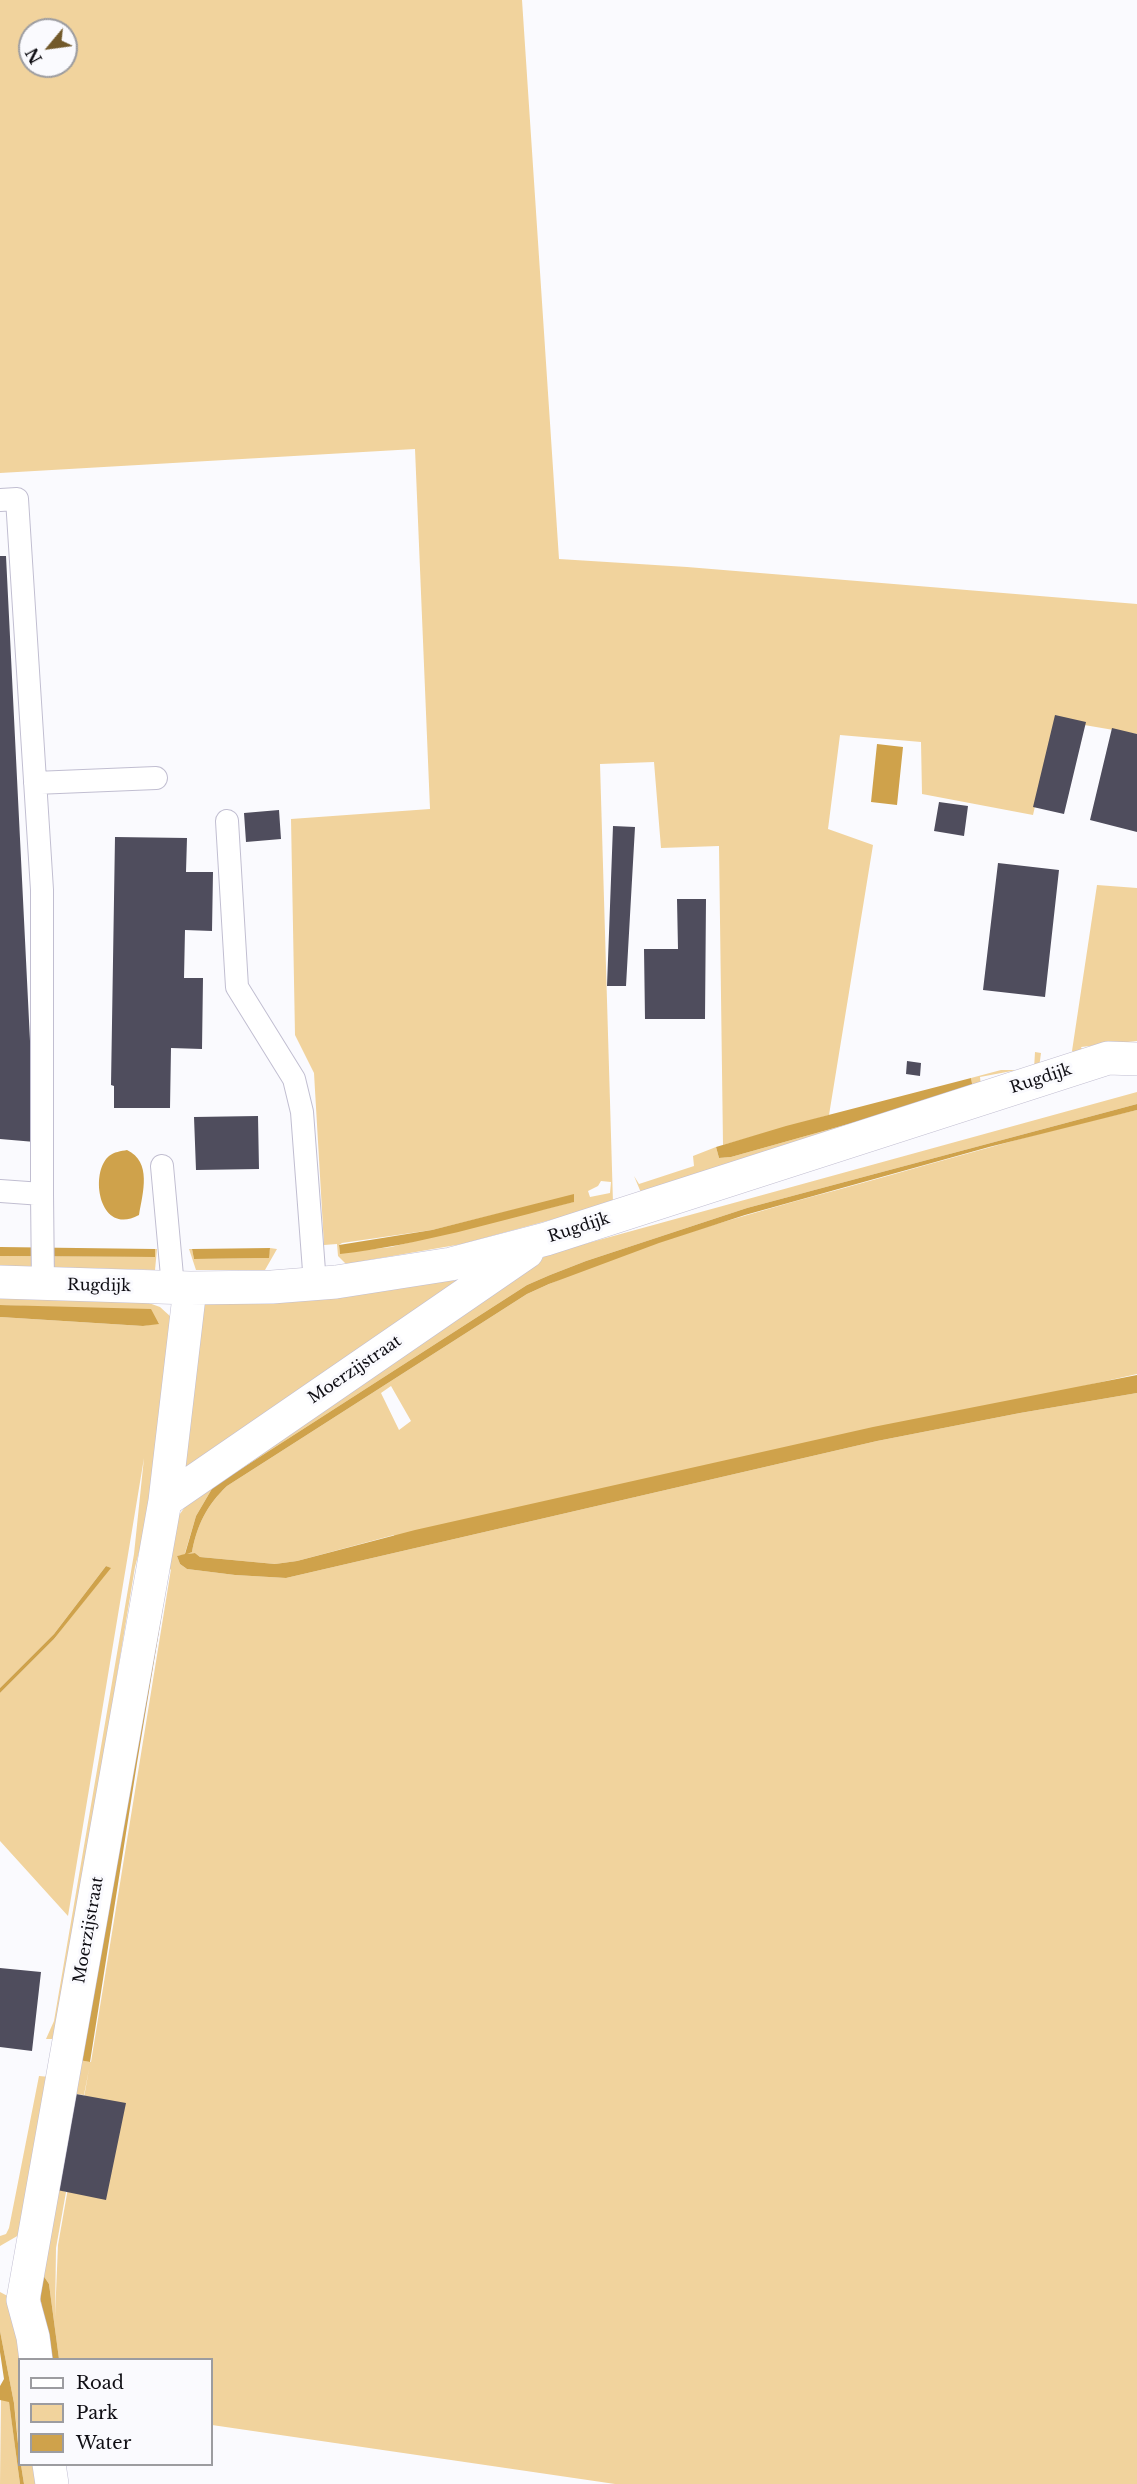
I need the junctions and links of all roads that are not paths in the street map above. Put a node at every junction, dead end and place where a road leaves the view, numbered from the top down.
1 (0, 500) edge
2 (156, 778) dead end
3 (35, 783) junction
4 (227, 821) dead end
5 (1137, 1059) edge
6 (162, 1166) dead end
7 (0, 1191) edge
8 (42, 1194) junction
9 (546, 1239) junction
10 (0, 1282) edge
11 (44, 1284) junction
12 (315, 1284) junction
13 (182, 1288) junction
14 (165, 1501) junction
15 (36, 2358) edge
16 (49, 2466) edge
17 (52, 2484) edge

1 - 3 lane
2 - 3 lane
3 - 8 lane
4 - 12 lane
5 - 9 street, Rugdijk
6 - 13 lane
7 - 8 lane
8 - 11 lane
9 - 12 street, Rugdijk
9 - 14 street, Moerzijstraat
10 - 11 street, Rugdijk
11 - 13 street, Rugdijk
12 - 13 street, Rugdijk
13 - 14 street, Moerzijstraat
14 - 15 street, Moerzijstraat
16 - 17 street

